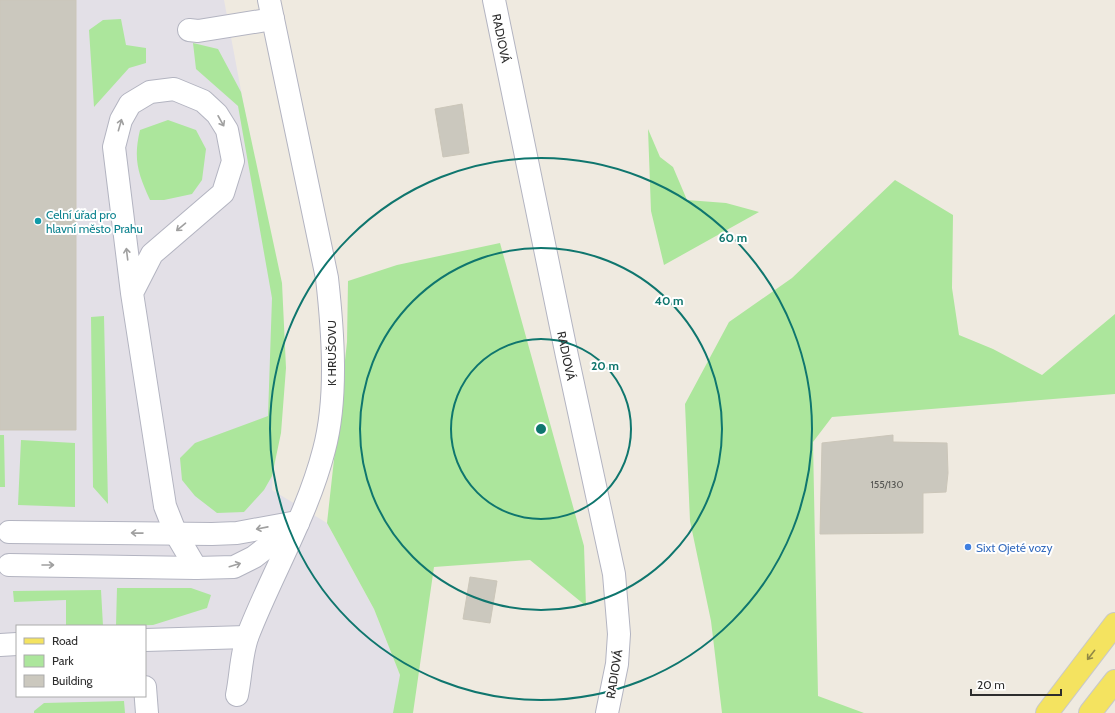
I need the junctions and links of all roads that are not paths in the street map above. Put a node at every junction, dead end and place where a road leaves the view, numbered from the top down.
1 (494, 0) edge
2 (271, 9) edge
3 (189, 30) dead end
4 (132, 292) junction
5 (300, 522) junction
6 (9, 532) dead end
7 (176, 534) junction
8 (9, 565) dead end
9 (196, 568) junction
10 (1115, 624) edge
11 (247, 637) junction
12 (146, 640) edge
13 (16, 644) edge
14 (0, 645) edge
15 (1115, 681) edge
16 (237, 695) dead end
17 (146, 697) edge
18 (147, 713) edge
19 (607, 713) edge
20 (1047, 713) edge
21 (1090, 713) edge

1 - 19 street, RADIOVÁ
2 - 3 street
2 - 5 street, K HRUŠOVU
4 -> 4 street
4 - 7 street
5 -> 7 street
9 -> 5 street
5 - 11 street, K HRUŠOVU
7 -> 6 street
7 - 9 street
8 -> 9 street
10 -> 20 main road
11 - 12 street
11 - 16 street, K HRUŠOVU
13 - 14 street
15 - 21 main road
17 - 18 street

